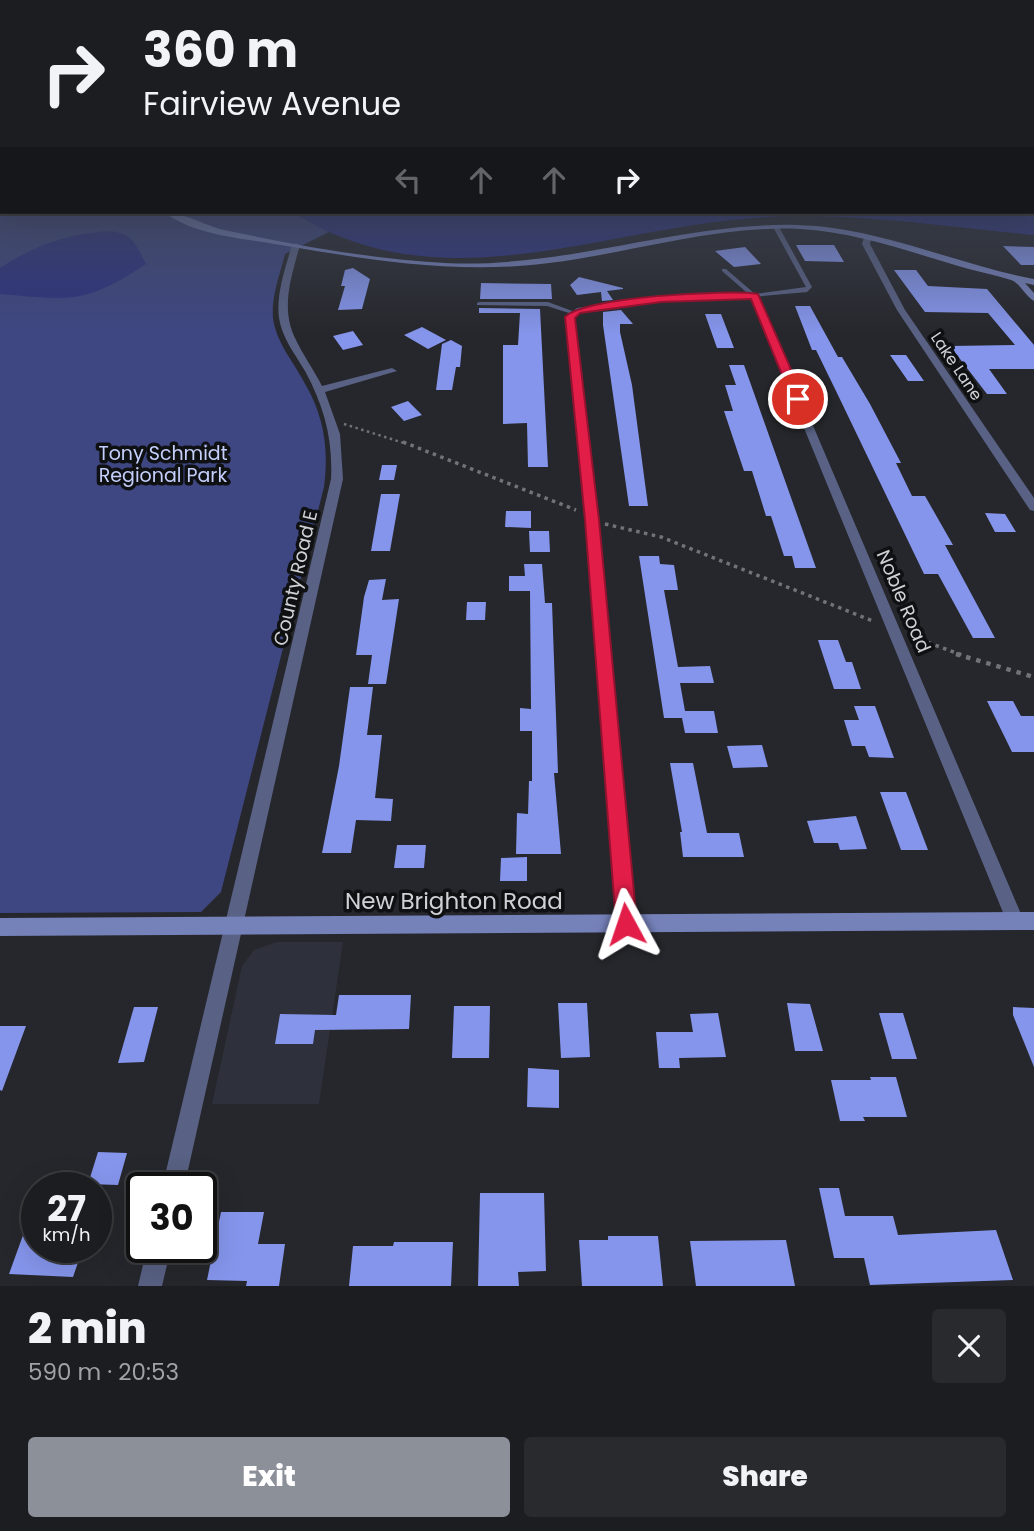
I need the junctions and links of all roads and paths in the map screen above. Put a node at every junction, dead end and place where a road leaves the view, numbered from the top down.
1 (174, 214) edge
2 (776, 227) junction
3 (868, 236) junction
4 (296, 245) junction
5 (724, 270) dead end
6 (1017, 279) junction
7 (1034, 282) edge
8 (754, 296) junction
9 (1034, 298) edge
10 (479, 304) dead end
11 (572, 312) junction
12 (392, 371) dead end
13 (320, 390) junction
14 (334, 421) junction
15 (1034, 507) edge
16 (592, 520) junction
17 (896, 630) junction
18 (1034, 677) edge
19 (1025, 921) edge
20 (626, 924) junction
21 (234, 926) junction
22 (0, 927) edge
23 (177, 1172) edge
24 (155, 1263) edge
25 (150, 1286) edge

1 - 4 street
2 - 3 street
2 - 4 street
2 - 8 lane
3 - 6 street
3 - 15 street, Lake Lane
4 - 13 street, County Road E
5 - 8 lane
6 - 7 street
6 - 9 street
8 - 11 street
8 - 17 street, Noble Road
10 - 11 lane
11 - 16 street
12 - 13 street
13 - 14 street, County Road E
14 - 16 path
14 - 21 street, County Road E
16 - 17 path
16 - 20 street
17 - 18 path
17 - 19 street, Noble Road
19 - 20 street, New Brighton Road
20 - 21 street, New Brighton Road
21 - 22 street, New Brighton Road
21 - 23 street, County Road E
24 - 25 street

